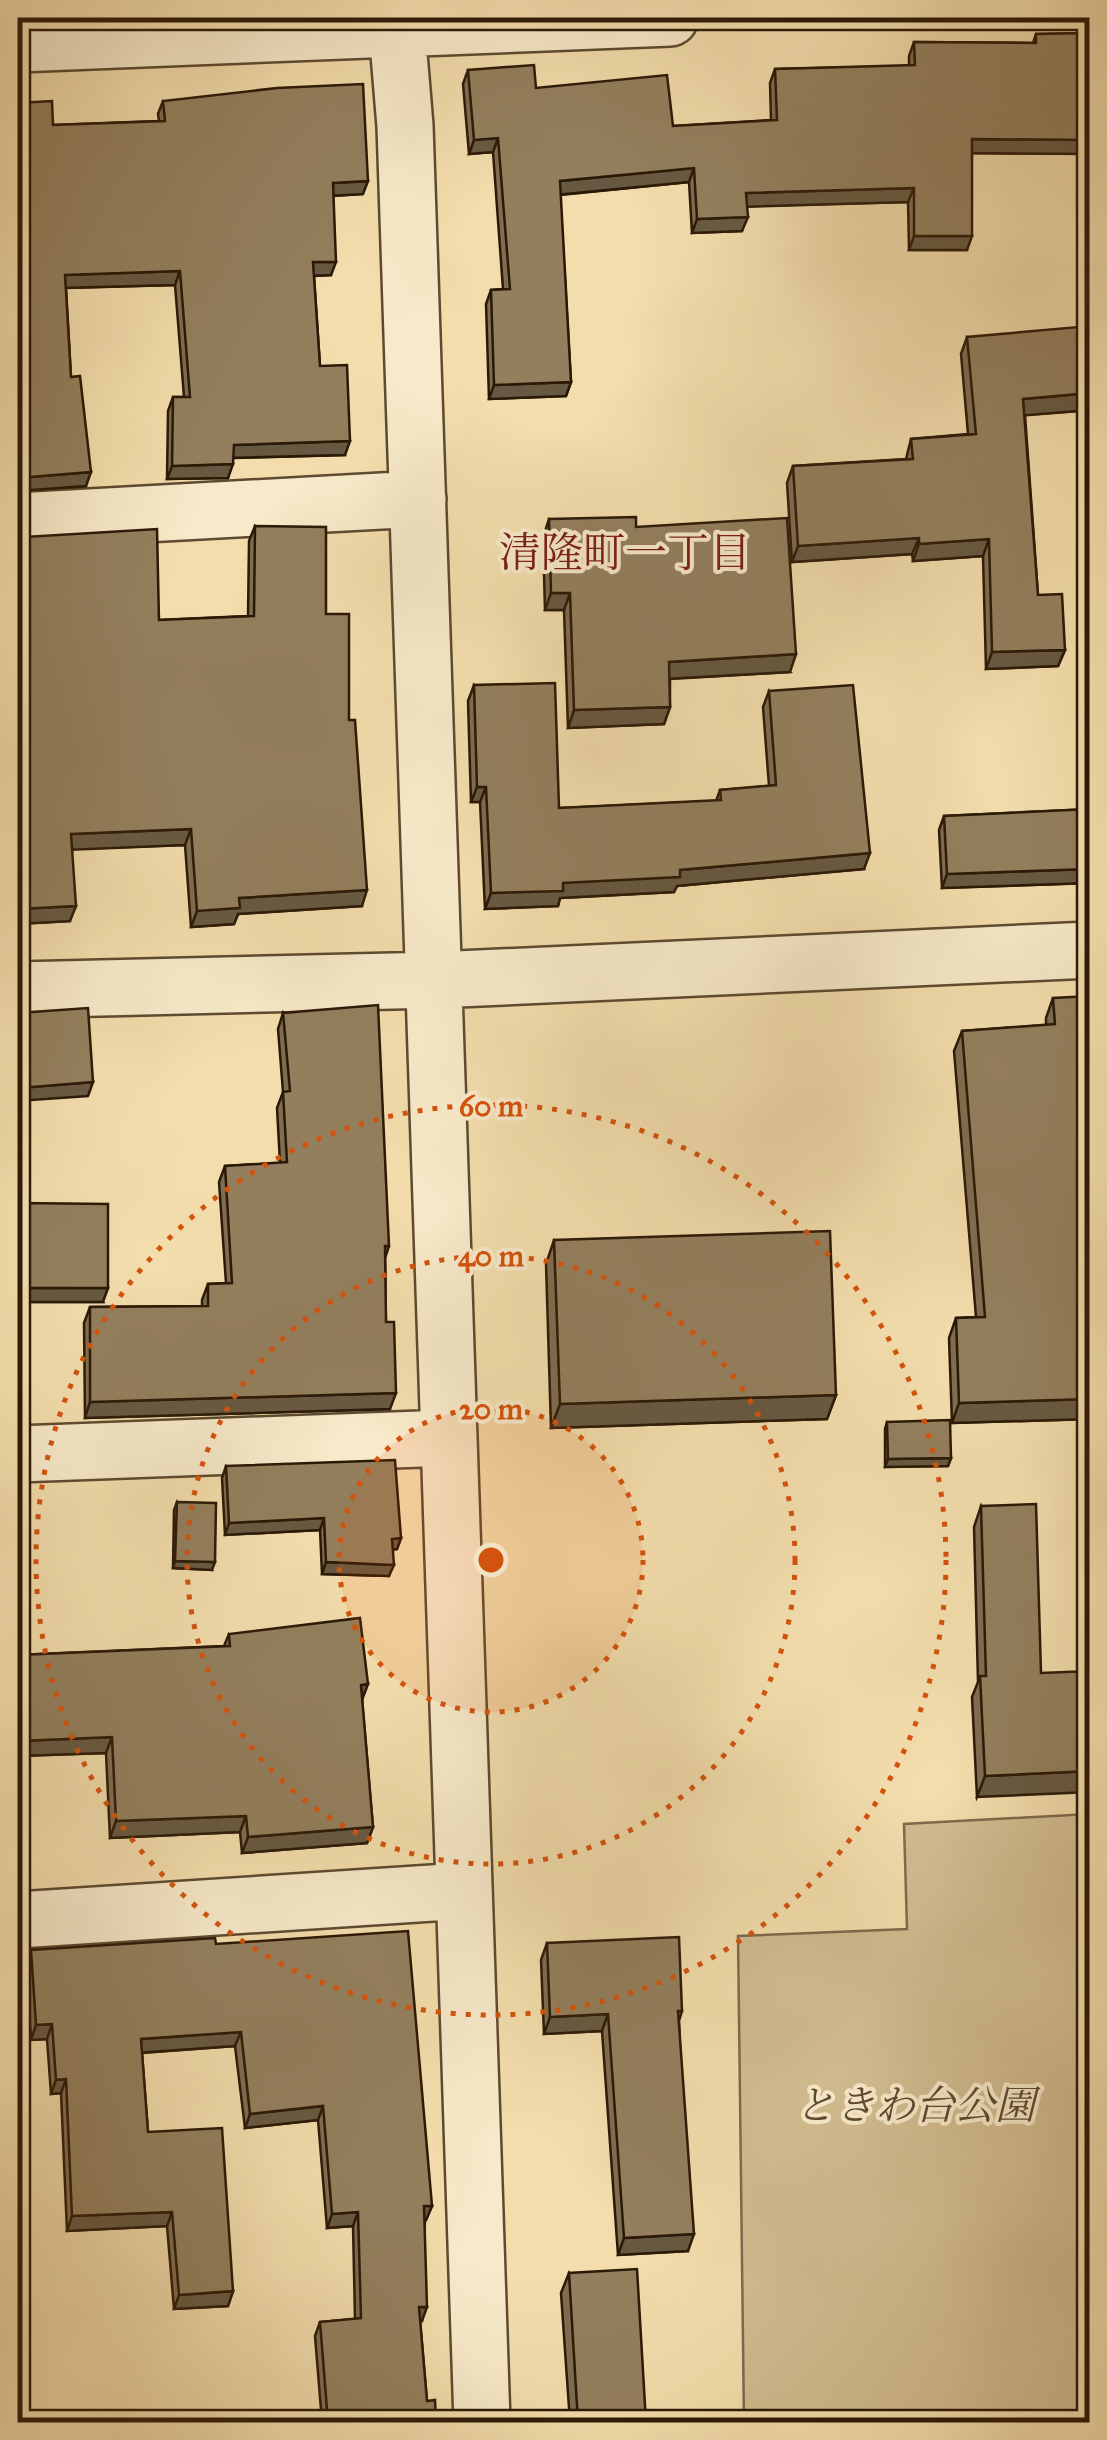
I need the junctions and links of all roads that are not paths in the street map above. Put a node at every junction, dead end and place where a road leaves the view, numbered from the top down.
1 (670, 18) edge
2 (396, 22) edge
3 (18, 44) edge
4 (418, 499) junction
5 (18, 521) edge
6 (1090, 950) edge
7 (436, 980) junction
8 (18, 990) edge
9 (447, 1438) junction
10 (18, 1454) edge
11 (463, 1891) junction
12 (18, 1920) edge
13 (482, 2422) edge

1 - 2 street
2 - 3 street
2 - 4 street
4 - 5 street
4 - 7 street
6 - 7 street
7 - 8 street
7 - 9 street
9 - 10 street
9 - 11 street
11 - 12 street
11 - 13 street

